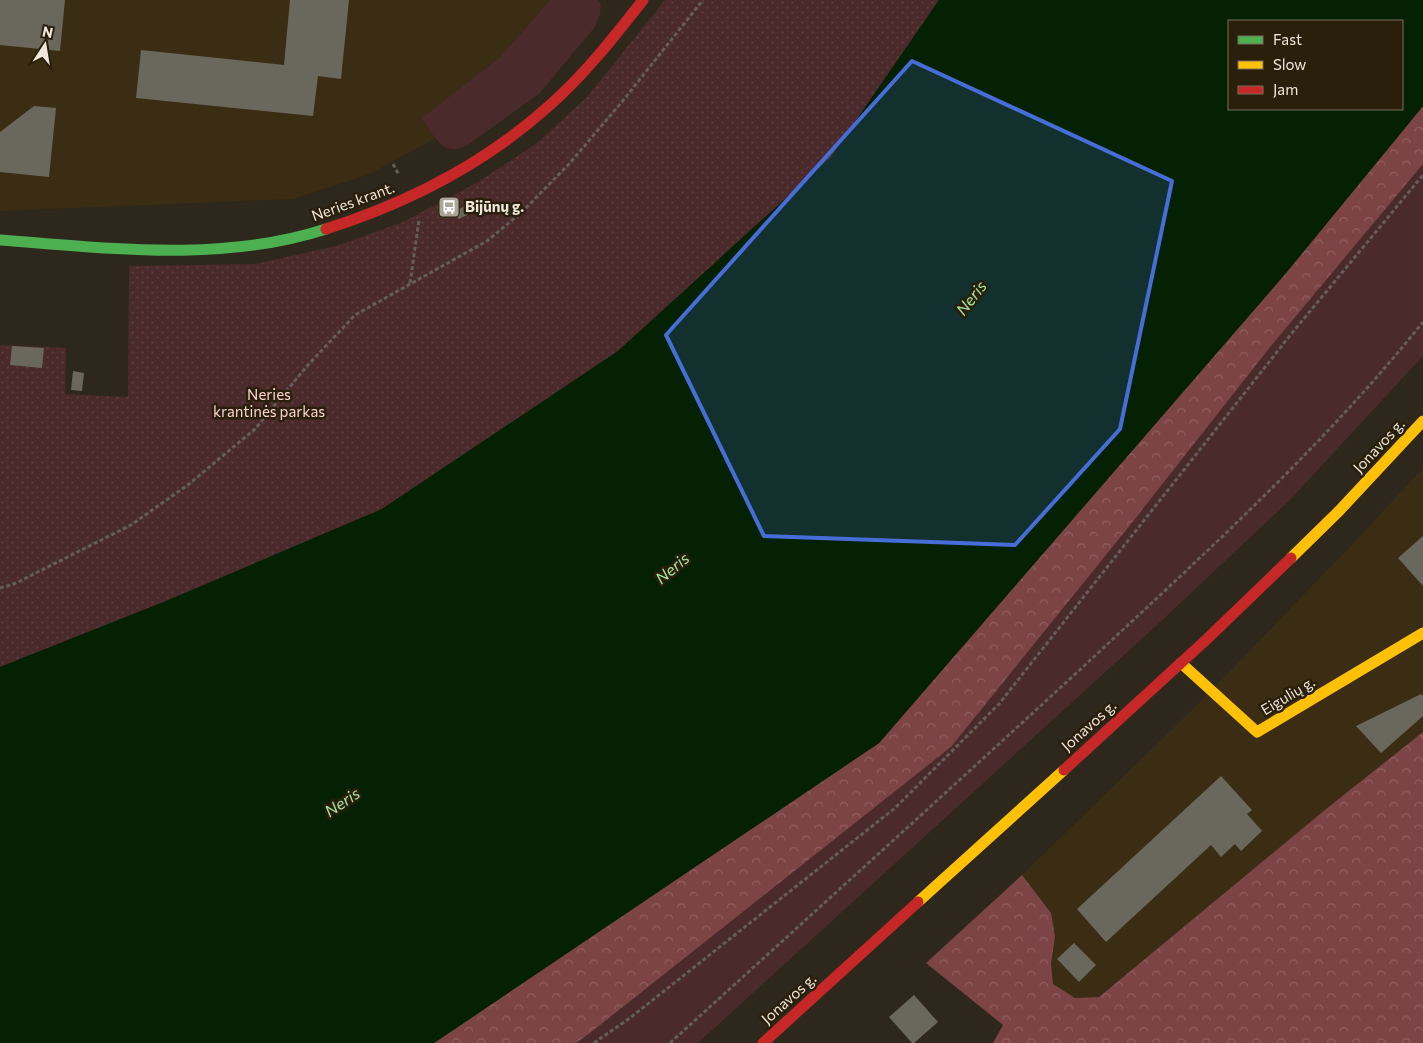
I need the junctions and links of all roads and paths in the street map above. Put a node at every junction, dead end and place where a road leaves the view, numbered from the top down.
1 (642, 0) edge
2 (704, 0) edge
3 (1423, 175) edge
4 (420, 215) dead end
5 (0, 240) edge
6 (410, 284) junction
7 (1423, 322) edge
8 (1423, 421) edge
9 (0, 588) edge
10 (1423, 633) edge
11 (1181, 663) junction
12 (594, 1043) edge
13 (670, 1043) edge
14 (763, 1043) edge

1 - 5 main road, Neries krant.
2 - 6 path
3 - 12 path
4 - 6 path
6 - 9 path
7 - 13 path
8 - 11 main road, Jonavos g.
10 - 11 main road, Eigulių g.
11 - 14 main road, Jonavos g.

